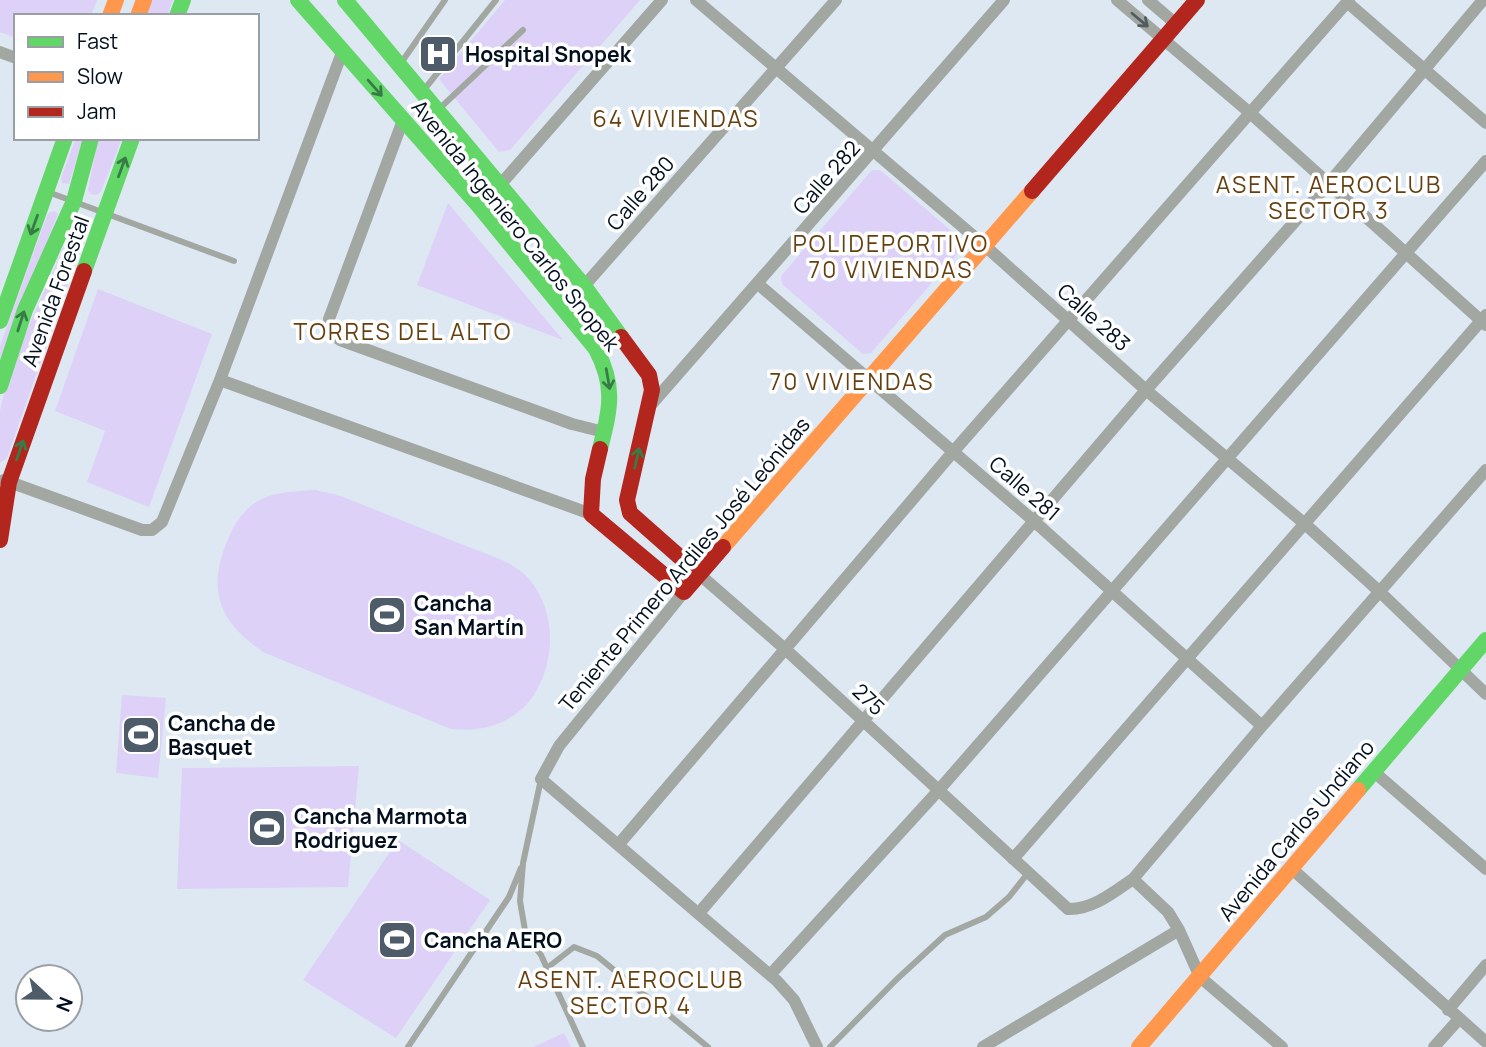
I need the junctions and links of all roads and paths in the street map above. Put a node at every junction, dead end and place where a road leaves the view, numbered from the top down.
1 (298, 0) edge
2 (345, 0) edge
3 (444, 0) edge
4 (496, 0) edge
5 (662, 0) edge
6 (696, 0) edge
7 (836, 0) edge
8 (1004, 0) edge
9 (1116, 0) edge
10 (1148, 0) edge
11 (1197, 0) edge
12 (1483, 0) edge
13 (1348, 1) edge
14 (1176, 24) junction
15 (523, 30) dead end
16 (1163, 39) junction
17 (343, 50) junction
18 (400, 65) junction
19 (775, 68) junction
20 (1424, 69) junction
21 (422, 92) junction
22 (438, 110) junction
23 (1248, 112) junction
24 (403, 120) junction
25 (1486, 123) edge
26 (64, 140) edge
27 (90, 140) edge
28 (131, 140) edge
29 (874, 151) junction
30 (1486, 161) edge
31 (1328, 184) junction
32 (500, 185) junction
33 (46, 191) junction
34 (74, 201) junction
35 (478, 205) junction
36 (106, 214) junction
37 (984, 245) junction
38 (1404, 253) junction
39 (234, 261) dead end
40 (6, 282) edge
41 (758, 284) junction
42 (584, 286) junction
43 (1068, 320) junction
44 (1484, 320) edge
45 (0, 321) edge
46 (219, 380) junction
47 (868, 380) junction
48 (0, 386) edge
49 (1146, 390) junction
50 (648, 409) junction
51 (604, 432) junction
52 (953, 452) junction
53 (1227, 459) junction
54 (1486, 470) edge
55 (4, 480) edge
56 (591, 514) junction
57 (638, 522) joint
58 (1035, 522) junction
59 (1305, 524) junction
60 (0, 540) edge
61 (699, 574) junction
62 (684, 592) junction
63 (1112, 592) junction
64 (1380, 592) junction
65 (1486, 640) edge
66 (784, 649) junction
67 (1187, 660) junction
68 (1460, 669) junction
69 (1486, 694) edge
70 (863, 722) junction
71 (1262, 726) junction
72 (1373, 771) junction
73 (541, 779) junction
74 (938, 791) junction
75 (619, 844) junction
76 (1013, 859) junction
77 (523, 863) junction
78 (1291, 868) junction
79 (1486, 869) edge
80 (1028, 873) junction
81 (1133, 879) junction
82 (699, 913) junction
83 (1179, 930) junction
84 (1486, 965) edge
85 (547, 968) junction
86 (770, 975) junction
87 (1199, 977) junction
88 (1448, 1010) junction
89 (1458, 1019) junction
90 (1486, 1042) edge
91 (408, 1047) edge
92 (583, 1047) edge
93 (709, 1047) edge
94 (817, 1047) edge
95 (830, 1047) edge
96 (983, 1047) edge
97 (1139, 1047) edge
98 (1282, 1047) edge
99 (1434, 1047) edge

1 - 17 street, Avenida Ingeniero Carlos Snopek
2 - 18 street, Avenida Ingeniero Carlos Snopek
3 - 18 lane
4 - 21 lane
5 - 32 street
6 - 19 street, Calle 283
7 - 19 street, Calle 280
8 - 29 street, Calle 282
9 -> 16 street
10 - 14 street
11 - 14 street, Teniente Primero Ardiles José Leónidas
12 - 20 street
13 - 20 street
13 - 23 street
14 - 16 street, Teniente Primero Ardiles José Leónidas
15 - 22 lane
16 - 23 street
16 - 37 street, Teniente Primero Ardiles José Leónidas
17 -> 24 street, Avenida Ingeniero Carlos Snopek
17 - 46 street
18 - 21 street, Avenida Ingeniero Carlos Snopek
19 - 29 street, Calle 283
19 - 42 street, Calle 280
20 - 25 street
20 - 31 street
21 - 22 street, Avenida Ingeniero Carlos Snopek
22 - 32 street, Avenida Ingeniero Carlos Snopek
23 - 31 street
23 - 43 street
24 - 35 street, Avenida Ingeniero Carlos Snopek
24 - 51 street
26 - 33 street, Avenida Forestal
27 - 34 street, Avenida Forestal
36 -> 28 street, Avenida Forestal
29 - 37 street, Calle 283
29 - 41 street, Calle 282
30 - 38 street
31 - 38 street
31 - 49 street
32 - 35 street
32 - 42 street, Avenida Ingeniero Carlos Snopek
33 - 34 lane
33 -> 40 street, Avenida Forestal
34 - 36 lane
48 -> 34 street, Avenida Forestal
35 -> 51 street, Avenida Ingeniero Carlos Snopek
36 - 39 lane
55 -> 36 street, Avenida Forestal
37 - 43 street, Calle 283
37 - 47 street, Teniente Primero Ardiles José Leónidas
38 - 44 street
38 - 53 street
40 - 45 street, Avenida Forestal
41 - 47 street, Calle 281
41 - 50 street, Calle 282
42 - 50 street, Avenida Ingeniero Carlos Snopek
43 - 49 street, Calle 283
43 - 52 street
44 - 59 street
46 - 55 street
46 - 56 street
47 - 52 street, Calle 281
47 - 61 street, Teniente Primero Ardiles José Leónidas
49 - 53 street, Calle 283
49 - 58 street
57 -> 50 street, Avenida Ingeniero Carlos Snopek
51 - 56 street, Avenida Ingeniero Carlos Snopek
52 - 58 street, Calle 281
52 - 66 street
53 - 59 street, Calle 283
53 - 63 street
54 - 64 street
55 - 60 street, Avenida Forestal
56 - 62 street
57 - 61 street, 275
58 - 63 street, Calle 281
58 - 70 street
59 - 64 street, Calle 283
59 - 67 street
61 - 62 street, Teniente Primero Ardiles José Leónidas
61 - 66 street, 275
62 - 73 street, Teniente Primero Ardiles José Leónidas
63 - 67 street, Calle 281
63 - 74 street
64 - 68 street, Calle 283
64 - 71 street
65 - 68 street, Avenida Carlos Undiano
66 - 70 street, 275
66 - 75 street
67 - 71 street, Calle 281
67 - 76 street
68 - 69 street, Calle 283
68 - 72 street, Avenida Carlos Undiano
70 - 74 street, 275
70 - 82 street
71 - 81 street
72 - 78 street, Avenida Carlos Undiano
72 - 79 street
73 - 75 street
73 - 77 lane
74 - 76 street, 275
74 - 86 street
75 - 82 street
76 - 80 street, 275
77 - 85 lane
77 - 91 lane
78 - 87 street, Avenida Carlos Undiano
78 - 88 street
80 - 81 street, 275
80 - 95 lane
81 - 83 street
82 - 86 street
83 - 87 street
83 - 96 street
84 - 88 street
85 - 92 lane
85 - 93 lane
86 - 94 street
87 - 97 street, Avenida Carlos Undiano
87 - 98 street
88 - 89 street
89 - 90 street
89 - 99 street

